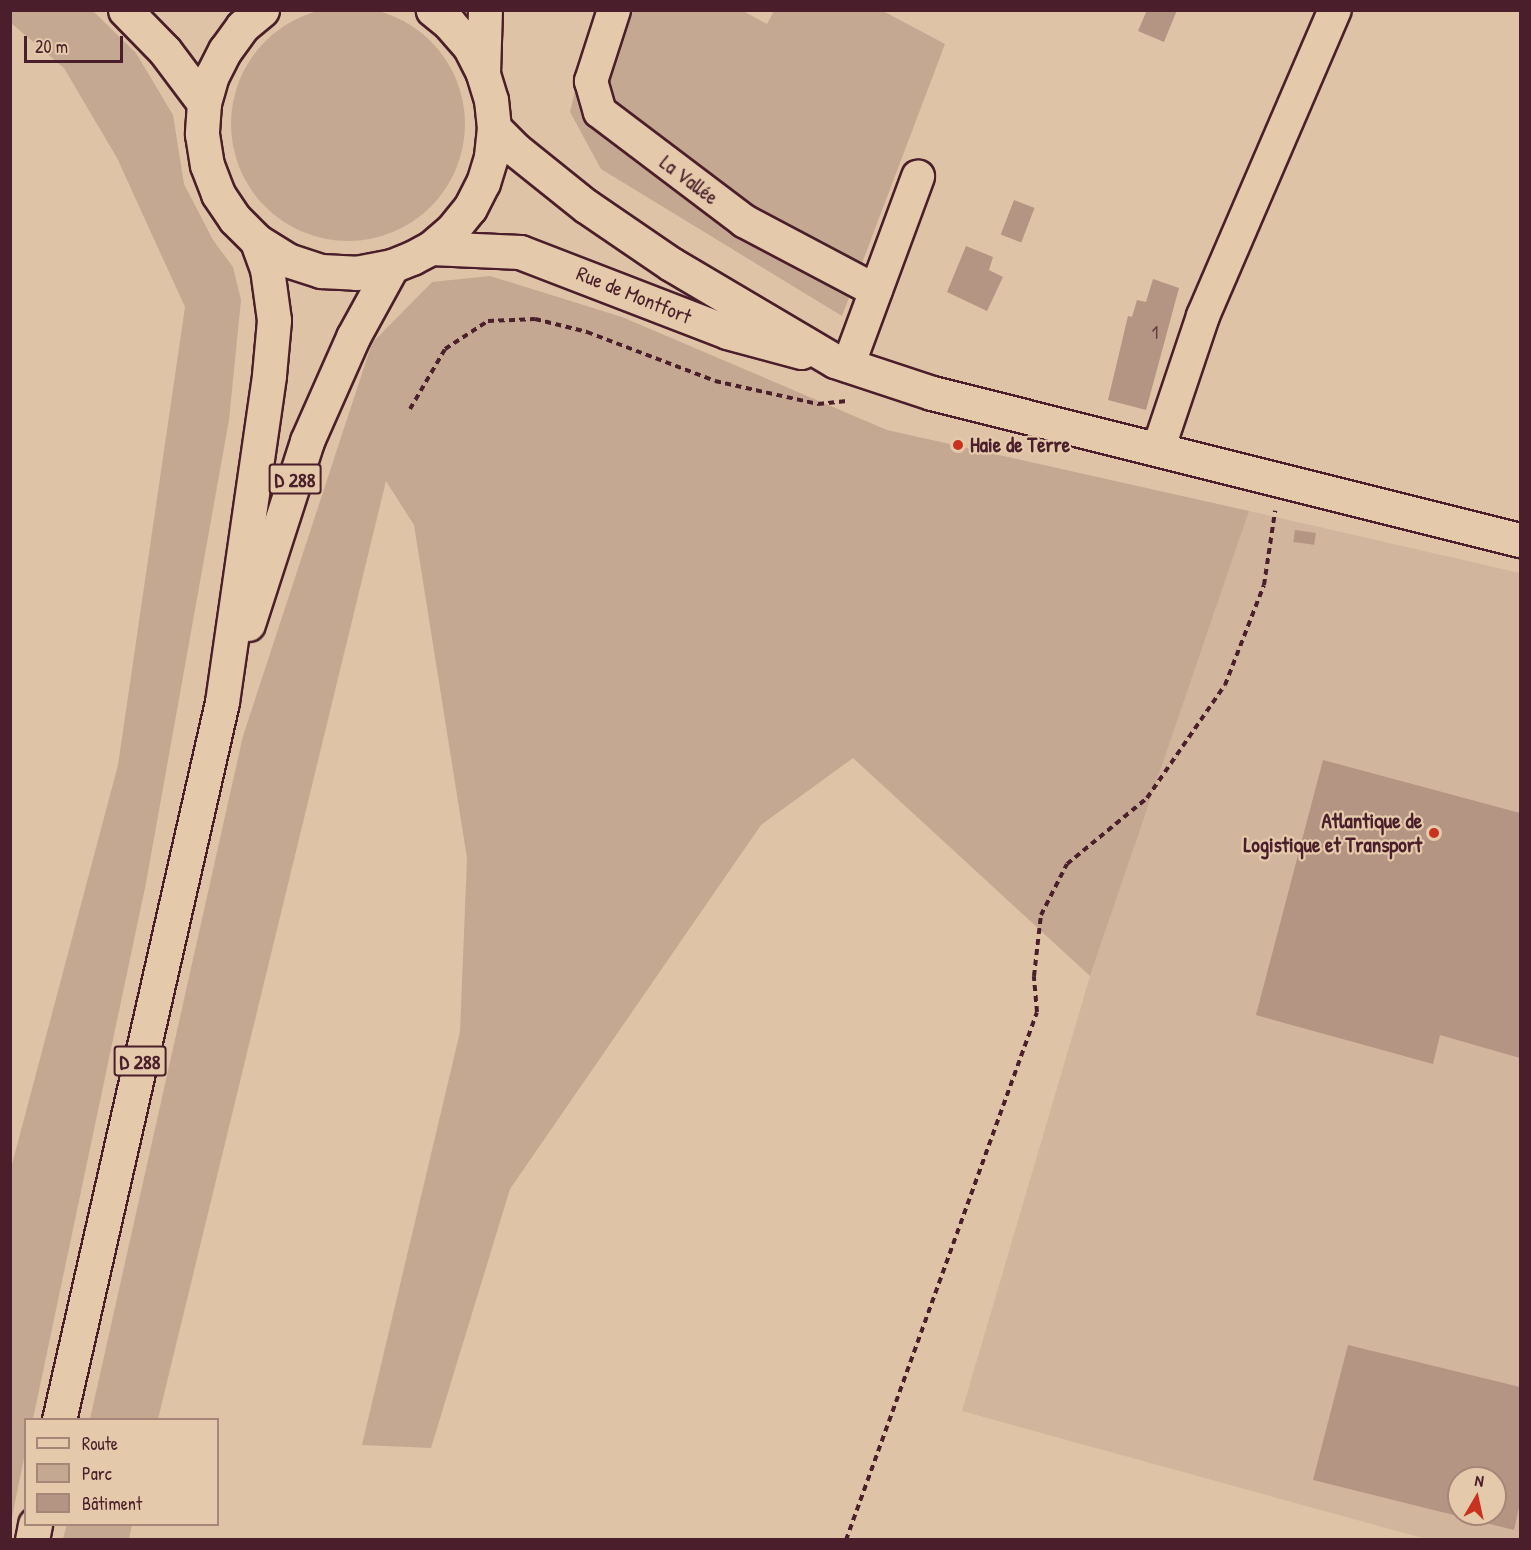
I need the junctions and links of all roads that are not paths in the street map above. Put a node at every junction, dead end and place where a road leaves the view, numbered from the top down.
1 (125, 10) edge
2 (261, 10) edge
3 (433, 10) edge
4 (485, 10) edge
5 (614, 10) edge
6 (1335, 10) edge
7 (483, 73) junction
8 (204, 103) junction
9 (494, 128) junction
10 (918, 177) dead end
11 (257, 241) junction
12 (430, 248) junction
13 (392, 266) junction
14 (876, 291) junction
15 (842, 364) junction
16 (1158, 450) junction
17 (1521, 540) edge
18 (222, 702) junction
19 (59, 1418) edge

1 - 8 main road
2 - 8 main road
3 - 7 main road
4 - 7 main road
5 - 14 street, La Vallée
6 - 16 street
7 - 9 main road
8 - 11 main road
9 - 12 main road
9 - 15 main road
10 - 14 street
11 - 13 main road
11 - 18 main road, D 288
12 - 13 main road
12 - 15 main road, Rue de Montfort
13 - 18 main road, D 288
14 - 15 street
15 - 16 main road
16 - 17 main road
18 - 19 main road, D 288

